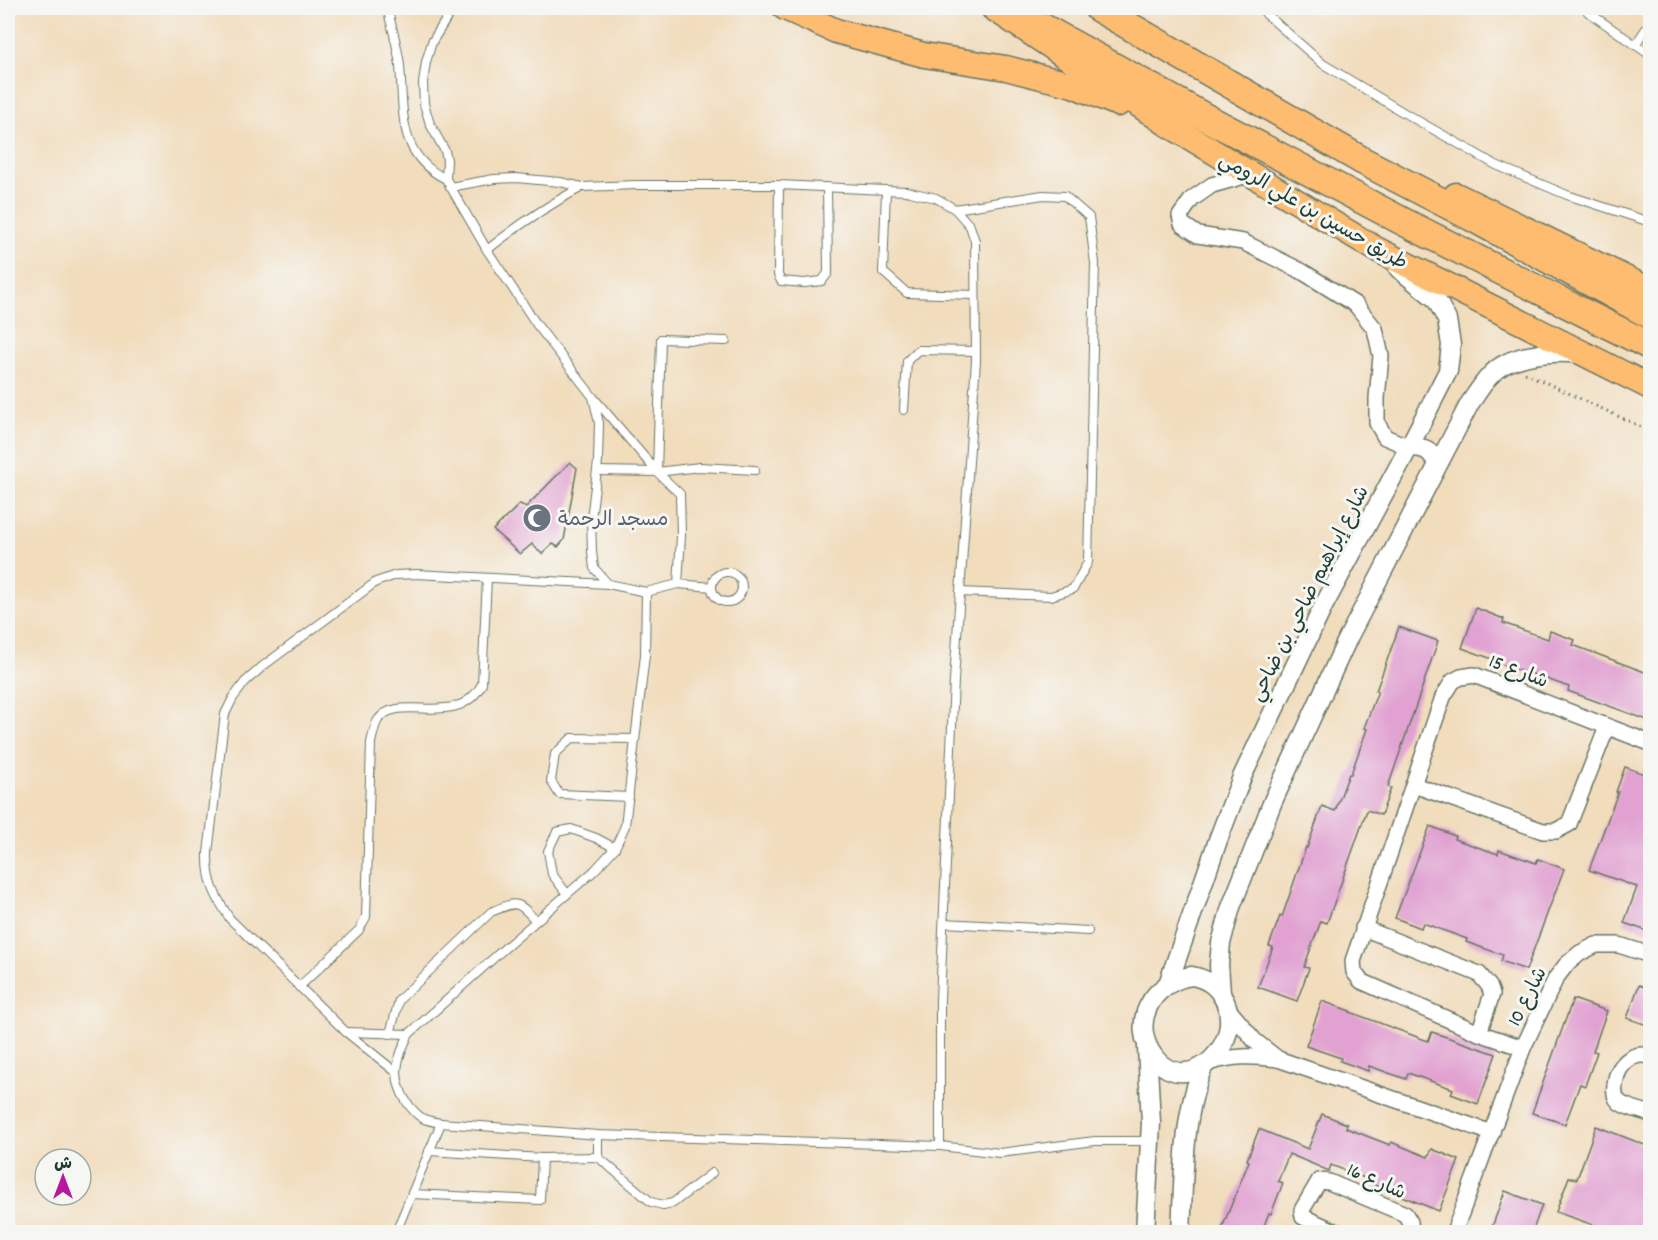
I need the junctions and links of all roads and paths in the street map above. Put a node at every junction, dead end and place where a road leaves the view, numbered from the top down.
1 (387, 8) edge
2 (453, 8) edge
3 (784, 8) edge
4 (993, 8) edge
5 (1008, 8) edge
6 (1098, 8) edge
7 (1124, 8) edge
8 (1262, 8) edge
9 (1588, 12) dead end
10 (1650, 22) edge
11 (1635, 45) junction
12 (1650, 55) edge
13 (1169, 125) junction
14 (1251, 174) junction
15 (448, 183) junction
16 (779, 184) junction
17 (582, 187) junction
18 (827, 187) junction
19 (886, 190) junction
20 (955, 209) junction
21 (1650, 222) edge
22 (1376, 249) junction
23 (487, 250) junction
24 (1645, 286) edge
25 (975, 295) junction
26 (1650, 315) edge
27 (726, 341) dead end
28 (1650, 346) edge
29 (976, 351) junction
30 (1587, 354) junction
31 (1504, 364) junction
32 (1650, 387) edge
33 (593, 397) junction
34 (904, 410) dead end
35 (1650, 431) edge
36 (1409, 447) junction
37 (1438, 464) junction
38 (755, 470) dead end
39 (597, 471) junction
40 (657, 471) junction
41 (487, 578) junction
42 (608, 584) junction
43 (678, 584) junction
44 (712, 587) dead end
45 (646, 592) junction
46 (960, 592) junction
47 (1607, 727) junction
48 (635, 739) junction
49 (1650, 743) edge
50 (1414, 785) junction
51 (628, 797) junction
52 (615, 848) junction
53 (567, 894) junction
54 (536, 921) junction
55 (944, 923) junction
56 (1363, 928) junction
57 (1088, 931) dead end
58 (1650, 955) edge
59 (1168, 984) junction
60 (299, 987) junction
61 (1224, 1001) junction
62 (346, 1032) junction
63 (1479, 1033) junction
64 (390, 1034) junction
65 (410, 1034) junction
66 (1146, 1042) junction
67 (1523, 1048) junction
68 (1650, 1056) edge
69 (1278, 1059) junction
70 (1206, 1064) junction
71 (396, 1072) junction
72 (1650, 1114) edge
73 (441, 1123) junction
74 (1492, 1133) junction
75 (598, 1135) junction
76 (1151, 1141) junction
77 (940, 1146) junction
78 (429, 1151) junction
79 (598, 1157) junction
80 (542, 1158) junction
81 (712, 1173) dead end
82 (412, 1194) junction
83 (396, 1233) edge
84 (1145, 1233) edge
85 (1181, 1233) edge
86 (1337, 1233) edge
87 (1411, 1233) edge
88 (1454, 1233) edge

1 - 15 lane
2 - 15 lane
3 - 13 highway
4 - 13 highway, طريق حسين بن علي الرومي
5 - 28 highway
6 - 26 highway
7 - 24 highway
8 - 21 lane
9 - 11 lane
10 - 11 lane
11 - 12 lane
13 - 14 highway, طريق حسين بن علي الرومي
14 - 22 highway, طريق حسين بن علي الرومي
14 - 36 street
15 - 17 lane
15 - 23 lane
16 - 17 lane
16 - 18 lane
16 - 18 lane
17 - 23 lane
18 - 19 lane
19 - 20 lane
19 - 25 lane
20 - 25 lane
20 - 46 lane
22 - 30 highway, طريق حسين بن علي الرومي
22 - 36 street, شارع إبراهيم ضاحي بن ضاحي
23 - 33 lane
25 - 29 lane
27 - 40 lane
29 - 34 lane
29 - 46 lane
30 - 31 street
30 - 32 highway, طريق حسين بن علي الرومي
31 - 35 path
31 - 37 street
33 - 39 lane
33 - 40 lane
36 - 37 street
36 - 59 street, شارع إبراهيم ضاحي بن ضاحي
37 - 61 street
38 - 40 lane
39 - 40 lane
39 - 42 lane
40 - 43 lane
41 - 42 lane
41 - 60 lane
41 - 60 lane
42 - 45 lane
43 - 44 lane
43 - 45 lane
45 - 48 lane
46 - 55 lane
47 - 49 street, شارع 15
47 - 50 street
47 - 50 street, شارع 15
48 - 51 lane
48 - 51 lane
50 - 56 street, شارع 15
51 - 52 lane
52 - 53 lane
52 - 53 lane
53 - 54 lane
54 - 64 lane
54 - 65 lane
55 - 57 lane
55 - 77 lane
56 - 63 street, شارع 15
56 - 63 street
58 - 67 street, شارع 10
59 - 61 street
59 - 66 street
60 - 62 lane
61 - 69 street
61 - 70 street
62 - 64 lane
62 - 71 lane
63 - 67 street, شارع 15
64 - 65 lane
65 - 71 lane
66 - 70 street
66 - 76 street
67 - 74 street, شارع 10
68 - 72 street
69 - 70 street
69 - 74 street
70 - 85 street
71 - 73 lane
73 - 75 lane
73 - 78 lane
74 - 88 street, شارع 10
75 - 77 lane
75 - 79 lane
76 - 77 lane
76 - 84 street
78 - 80 lane
78 - 82 lane
79 - 80 lane
79 - 81 lane
80 - 82 lane
82 - 83 lane
86 - 87 street, شارع 16

